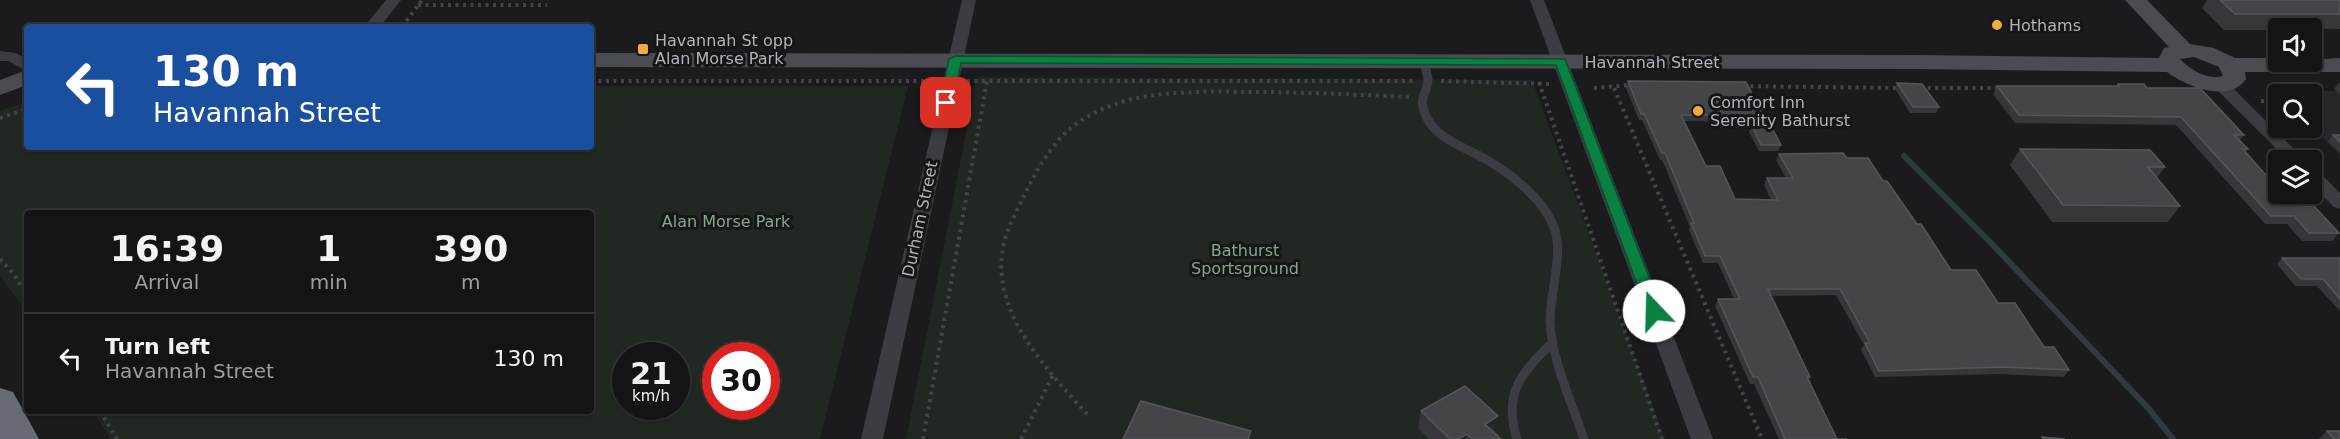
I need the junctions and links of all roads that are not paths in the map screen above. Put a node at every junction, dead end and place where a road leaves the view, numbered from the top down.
1 (394, 0) edge
2 (969, 0) edge
3 (1537, 0) edge
4 (2135, 0) edge
5 (374, 24) edge
6 (0, 56) edge
7 (2178, 58) junction
8 (594, 60) edge
9 (1561, 62) junction
10 (24, 64) edge
11 (2340, 65) edge
12 (953, 70) junction
13 (1426, 71) junction
14 (2225, 75) junction
15 (24, 78) edge
16 (0, 88) edge
17 (2289, 150) edge
18 (2322, 185) edge
19 (2340, 203) edge
20 (1552, 343) junction
21 (0, 403) edge
22 (19, 439) edge
23 (872, 439) edge
24 (1517, 439) edge
25 (1584, 439) edge
26 (1702, 439) edge

1 - 5 street
2 - 12 street, Durham Street
3 - 9 street
4 - 7 street
6 - 10 street
7 - 9 street, Havannah Street
7 - 14 street
8 - 12 street, Havannah Street
9 - 13 street, Havannah Street
9 - 26 street
11 - 14 street
12 - 13 street, Havannah Street
12 - 23 street, Durham Street
13 - 20 lane
14 - 17 street
15 - 16 street
18 - 19 street
20 - 24 lane
20 - 25 lane
21 - 22 highway

